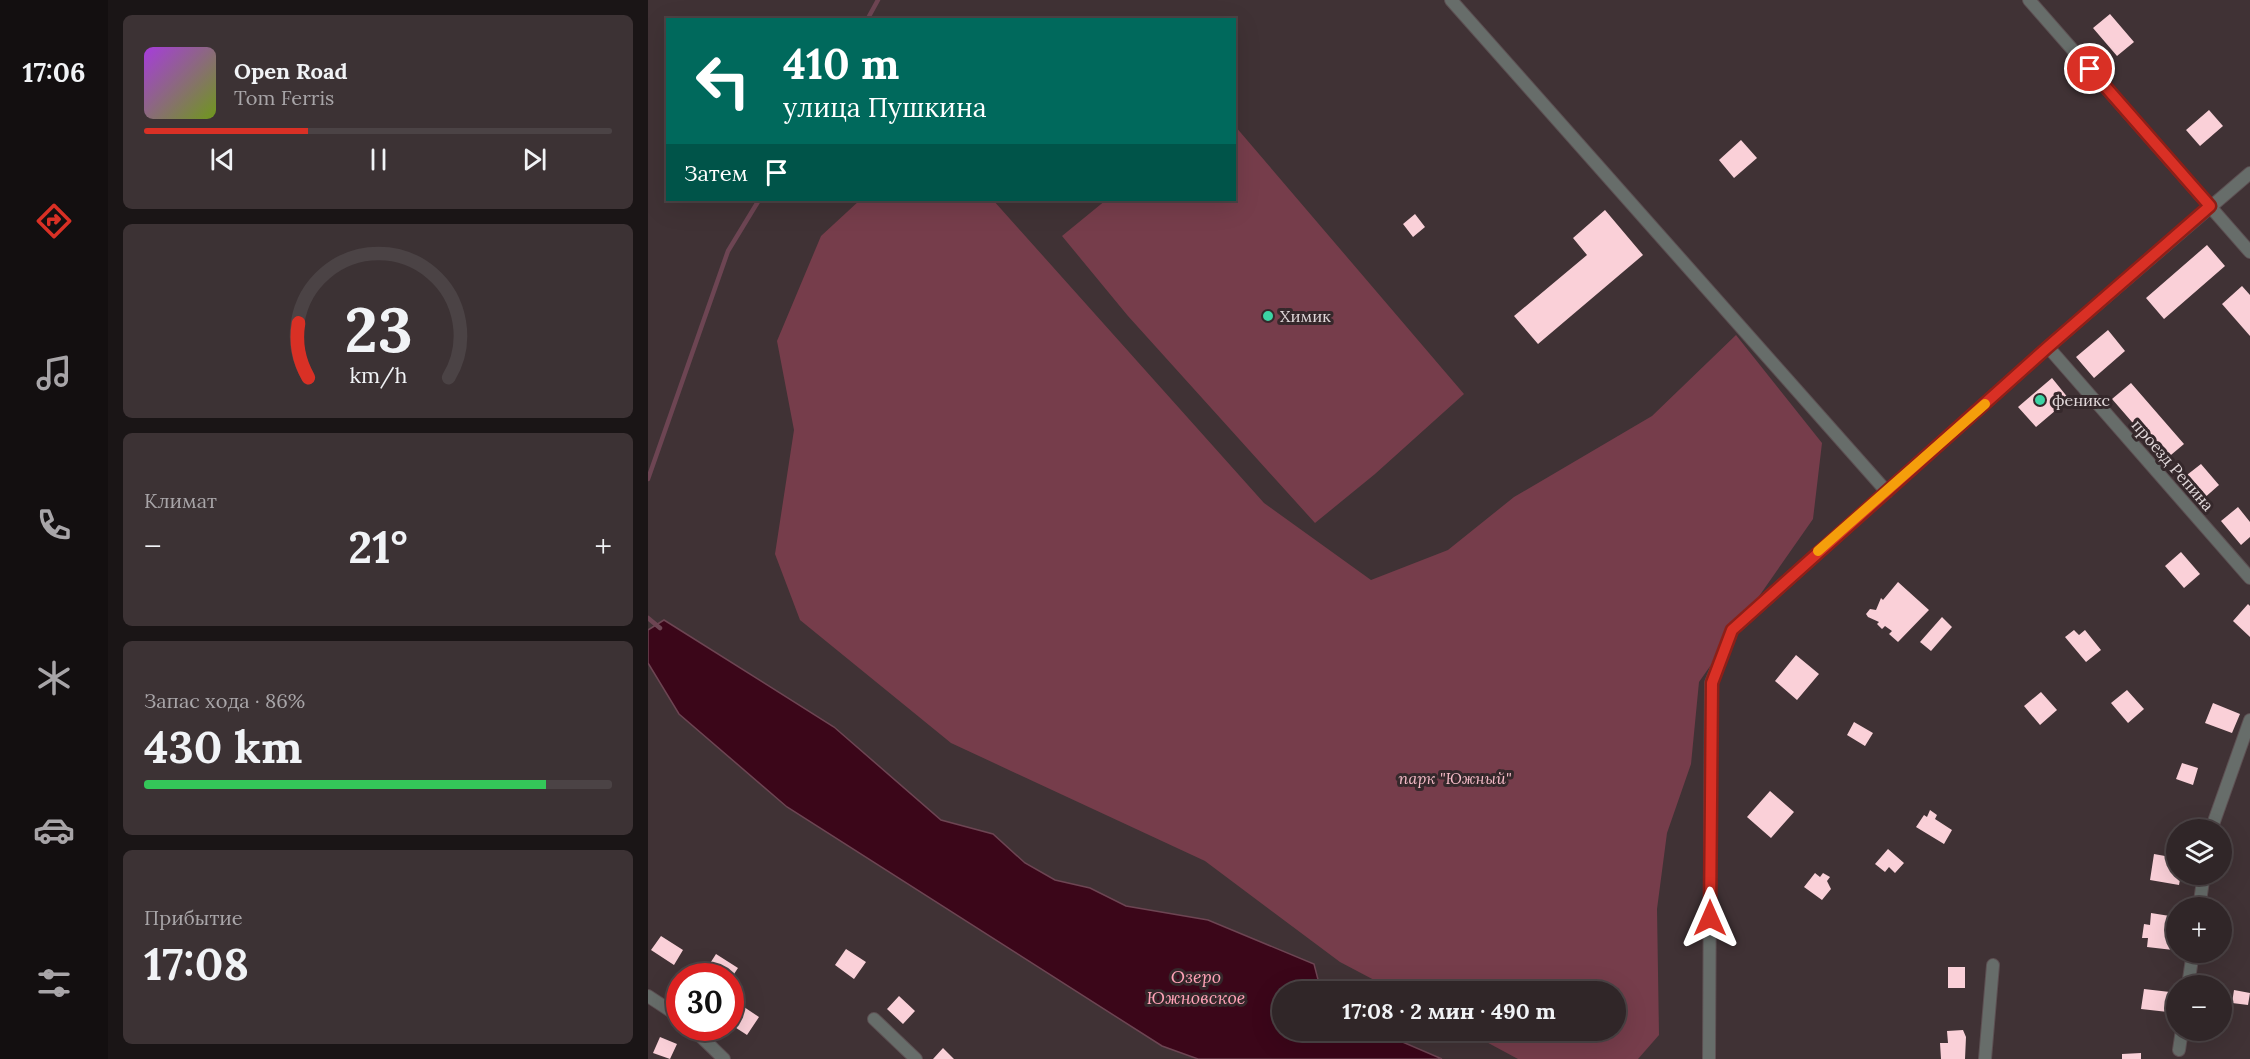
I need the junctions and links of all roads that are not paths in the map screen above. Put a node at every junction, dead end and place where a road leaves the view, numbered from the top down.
1 (1451, 0) edge
2 (2029, 0) edge
3 (2250, 173) edge
4 (2210, 206) junction
5 (2250, 252) edge
6 (2048, 347) junction
7 (1887, 492) junction
8 (2250, 578) edge
9 (2250, 720) edge
10 (2215, 819) edge
11 (1993, 965) dead end
12 (648, 996) edge
13 (666, 1008) edge
14 (874, 1019) dead end
15 (705, 1041) edge
16 (2180, 1041) edge
17 (2179, 1050) dead end
18 (724, 1059) edge
19 (916, 1059) edge
20 (1709, 1059) edge
21 (1985, 1059) edge

1 - 7 street
2 - 4 street
3 - 4 street
4 - 5 street
4 - 6 street
6 - 7 street
6 - 8 street, проезд Репина
7 - 20 street
9 - 10 street
11 - 21 street
12 - 13 street
14 - 19 street
15 - 18 street
16 - 17 street

